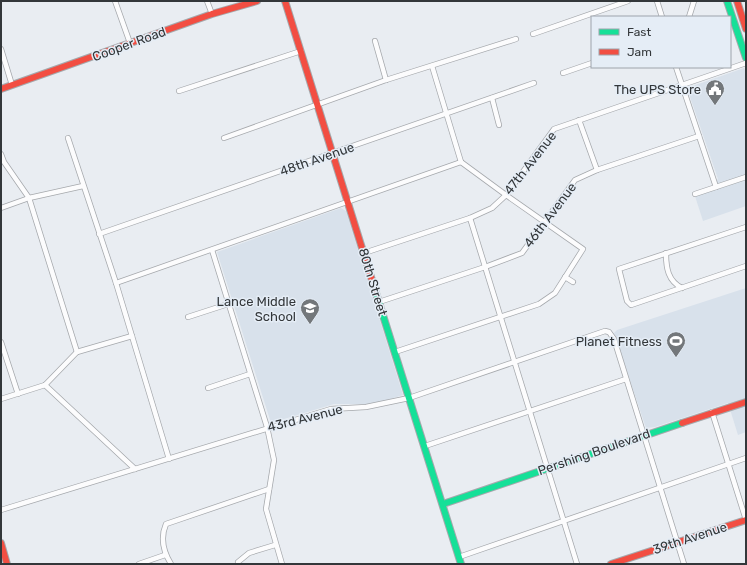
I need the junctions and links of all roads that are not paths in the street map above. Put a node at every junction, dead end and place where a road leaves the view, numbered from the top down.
1 (115, 1) edge
2 (207, 1) edge
3 (257, 1) edge
4 (285, 1) edge
5 (628, 1) edge
6 (658, 1) edge
7 (694, 1) edge
8 (727, 1) edge
9 (737, 1) edge
10 (212, 14) junction
11 (662, 16) edge
12 (689, 16) edge
13 (746, 29) edge
14 (533, 34) dead end
15 (516, 39) dead end
16 (375, 41) dead end
17 (130, 43) junction
18 (1, 49) edge
19 (301, 50) junction
20 (746, 58) edge
21 (591, 63) edge
22 (746, 63) edge
23 (432, 66) junction
24 (676, 68) edge
25 (563, 73) dead end
26 (386, 80) junction
27 (534, 83) dead end
28 (12, 85) junction
29 (682, 85) junction
30 (1, 89) edge
31 (178, 91) dead end
32 (492, 98) junction
33 (318, 106) junction
34 (447, 114) junction
35 (579, 120) junction
36 (499, 125) dead end
37 (699, 136) junction
38 (68, 138) dead end
39 (224, 138) dead end
40 (333, 153) junction
41 (1, 154) edge
42 (461, 162) junction
43 (597, 170) junction
44 (746, 177) edge
45 (83, 186) junction
46 (716, 187) junction
47 (695, 194) dead end
48 (506, 195) junction
49 (29, 198) junction
50 (347, 201) junction
51 (1, 208) edge
52 (470, 218) junction
53 (545, 222) junction
54 (746, 227) edge
55 (99, 234) junction
56 (212, 250) junction
57 (364, 253) junction
58 (666, 253) junction
59 (746, 266) edge
60 (485, 267) junction
61 (565, 277) junction
62 (573, 282) dead end
63 (116, 283) junction
64 (682, 288) junction
65 (379, 302) junction
66 (228, 304) junction
67 (188, 317) dead end
68 (500, 317) junction
69 (132, 336) junction
70 (1, 342) edge
71 (77, 352) junction
72 (395, 352) junction
73 (514, 361) junction
74 (250, 374) junction
75 (626, 379) junction
76 (46, 385) junction
77 (208, 388) dead end
78 (18, 394) junction
79 (410, 398) junction
80 (1, 399) edge
81 (746, 402) edge
82 (530, 412) junction
83 (712, 412) junction
84 (267, 427) junction
85 (643, 435) junction
86 (425, 446) junction
87 (746, 458) edge
88 (169, 459) junction
89 (728, 464) junction
90 (548, 468) junction
91 (135, 469) junction
92 (660, 487) junction
93 (269, 489) junction
94 (443, 504) junction
95 (1, 510) edge
96 (746, 520) edge
97 (564, 521) junction
98 (677, 542) junction
99 (275, 544) junction
100 (1, 546) edge
101 (165, 555) junction
102 (459, 557) junction
103 (238, 562) dead end
104 (7, 564) edge
105 (139, 564) edge
106 (170, 564) edge
107 (282, 564) edge
108 (461, 564) edge
109 (577, 564) edge
110 (611, 564) edge
111 (684, 564) edge

1 - 17 street
2 - 10 street
3 - 10 street, Cooper Road
4 - 19 street, 80th Street
5 - 14 street
6 - 11 street
7 - 12 street
8 - 20 street
9 - 13 street
10 - 17 street, Cooper Road
15 - 23 street
16 - 26 street
17 - 28 street, Cooper Road
18 - 28 street
19 - 31 street
19 - 33 street, 80th Street
21 - 25 street
22 - 29 street, 47th Avenue
23 - 26 street
23 - 34 street
24 - 29 street
26 - 33 street
27 - 32 street, 48th Avenue
28 - 30 street, Cooper Road
29 - 35 street, 47th Avenue
29 - 37 street
32 - 34 street, 48th Avenue
32 - 36 street
33 - 39 street
33 - 40 street, 80th Street
34 - 40 street, 48th Avenue
34 - 42 street
35 - 43 street
35 - 48 street, 47th Avenue
37 - 43 street, 46th Avenue
37 - 46 street
38 - 45 street
40 - 50 street, 80th Street
40 - 55 street, 48th Avenue
41 - 49 street
42 - 48 street
42 - 50 street
43 - 53 street, 46th Avenue
44 - 46 street
45 - 49 street
45 - 55 street
46 - 47 street
48 - 52 street, 47th Avenue
48 - 53 street
49 - 51 street
49 - 71 street
50 - 56 street
50 - 57 street, 80th Street
52 - 57 street, 47th Avenue
52 - 60 street
53 - 60 street, 46th Avenue
53 - 61 street
54 - 58 street
55 - 63 street
56 - 63 street
56 - 66 street
57 - 65 street, 80th Street
58 - 64 street
58 - 64 street
59 - 64 street
60 - 65 street, 46th Avenue
60 - 68 street
61 - 62 street
61 - 68 street
63 - 69 street
65 - 72 street, 80th Street
66 - 67 street
66 - 74 street
68 - 72 street
68 - 73 street
69 - 71 street
69 - 88 street
70 - 78 street
71 - 76 street
72 - 79 street, 80th Street
73 - 75 street, 43rd Avenue
73 - 79 street, 43rd Avenue
73 - 82 street
74 - 77 street
74 - 84 street
75 - 82 street
75 - 85 street
76 - 78 street
76 - 91 street
78 - 80 street
79 - 84 street, 43rd Avenue
79 - 86 street, 80th Street
81 - 83 street, Pershing Boulevard
82 - 86 street
82 - 90 street
83 - 85 street, Pershing Boulevard
83 - 89 street
84 - 88 street, 43rd Avenue
84 - 93 street
85 - 90 street, Pershing Boulevard
85 - 92 street
86 - 94 street, 80th Street
87 - 89 street
88 - 91 street, 43rd Avenue
89 - 92 street
89 - 96 street
90 - 94 street, Pershing Boulevard
90 - 97 street
91 - 95 street, 43rd Avenue
92 - 97 street
92 - 98 street
93 - 99 street
93 - 101 street
94 - 102 street, 80th Street
96 - 98 street, 39th Avenue
97 - 102 street
97 - 109 street
98 - 110 street, 39th Avenue
98 - 111 street
99 - 103 street
99 - 107 street
100 - 104 street
101 - 105 street
101 - 106 street
102 - 108 street, 80th Street

